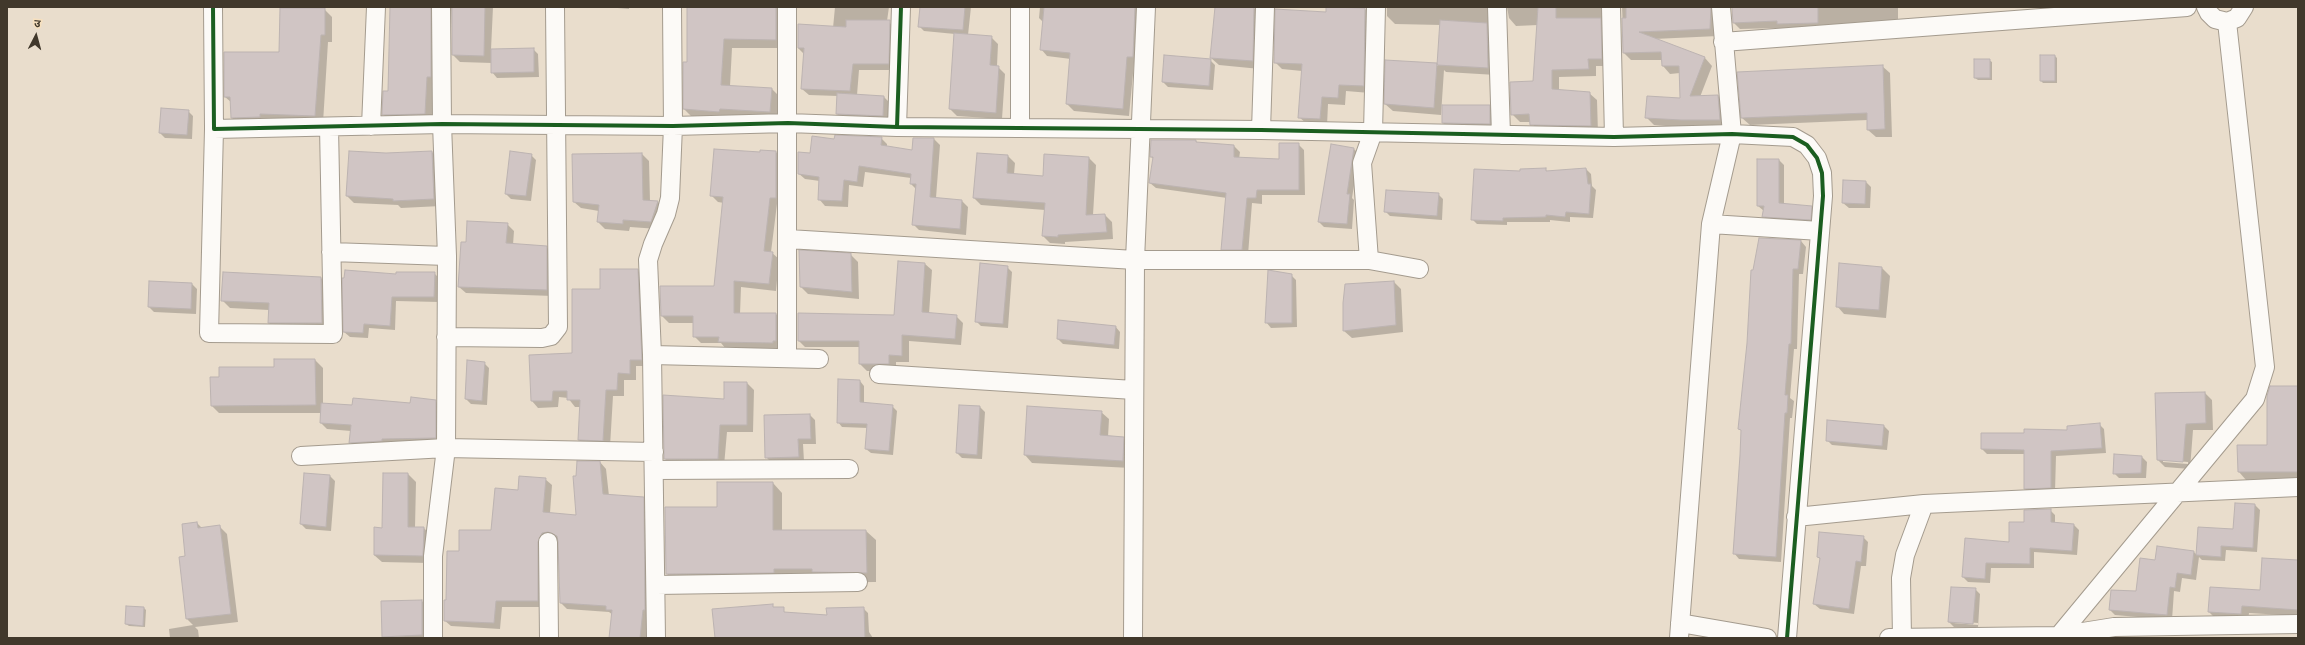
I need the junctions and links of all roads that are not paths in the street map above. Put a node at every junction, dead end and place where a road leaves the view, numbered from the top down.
1 (213, 7) edge
2 (376, 7) edge
3 (441, 7) edge
4 (555, 7) edge
5 (672, 7) edge
6 (787, 7) edge
7 (900, 7) edge
8 (1020, 7) edge
9 (1146, 7) edge
10 (1265, 7) edge
11 (1376, 7) edge
12 (1496, 7) edge
13 (1611, 7) edge
14 (1721, 7) edge
15 (2187, 7) edge
16 (2206, 7) edge
17 (2244, 7) edge
18 (2227, 22) junction
19 (1722, 42) junction
20 (788, 123) junction
21 (442, 124) junction
22 (556, 125) junction
23 (371, 126) junction
24 (673, 126) junction
25 (329, 127) junction
26 (897, 127) junction
27 (1020, 128) junction
28 (214, 129) junction
29 (1141, 129) junction
30 (1261, 130) junction
31 (1374, 132) junction
32 (1732, 134) junction
33 (1501, 135) junction
34 (1614, 137) junction
35 (1711, 224) junction
36 (1820, 230) junction
37 (788, 239) junction
38 (331, 252) junction
39 (447, 256) junction
40 (1135, 260) junction
41 (1369, 260) junction
42 (1419, 269) dead end
43 (446, 338) junction
44 (652, 356) junction
45 (787, 357) junction
46 (819, 359) dead end
47 (879, 374) dead end
48 (1134, 390) junction
49 (446, 448) junction
50 (654, 452) junction
51 (301, 456) dead end
52 (849, 469) dead end
53 (654, 470) junction
54 (2298, 487) edge
55 (2177, 492) junction
56 (1924, 504) junction
57 (1796, 517) junction
58 (548, 542) dead end
59 (858, 582) dead end
60 (656, 585) junction
61 (2298, 624) edge
62 (1679, 631) edge
63 (2057, 637) edge
64 (433, 638) edge
65 (549, 638) edge
66 (656, 638) edge
67 (1133, 638) edge
68 (1767, 638) edge
69 (1787, 638) edge
70 (1889, 638) edge
71 (1902, 638) edge

1 - 28 street
2 - 23 street
3 - 21 street
4 - 22 street
5 - 24 street
6 - 20 street
7 - 26 street
8 - 27 street
9 - 29 street
10 - 30 street
11 - 31 street
12 - 33 street
13 - 34 street
14 - 19 street
15 - 19 street
16 - 18 street
17 - 18 street
18 - 55 street
19 - 32 street
20 - 24 street
20 - 26 street
20 - 37 street
21 - 22 street
21 - 23 street
21 - 39 street
22 - 24 street
22 - 43 street
23 - 25 street
24 - 44 street
25 - 28 street
25 - 38 street
26 - 27 street
27 - 29 street
28 - 38 street
29 - 30 street
29 - 40 street
30 - 31 street
31 - 33 street
31 - 41 street
32 - 34 street
32 - 35 street
32 - 36 street
33 - 34 street
35 - 36 street
35 - 62 street
36 - 57 street
37 - 40 street
37 - 45 street
38 - 39 street
39 - 43 street
40 - 41 street
40 - 48 street
41 - 42 street
43 - 49 street
44 - 45 street
44 - 50 street
45 - 46 street
47 - 48 street
48 - 67 street
49 - 50 street
49 - 51 street
49 - 64 street
50 - 53 street
52 - 53 street
53 - 60 street
54 - 55 street
55 - 56 street
55 - 63 street
56 - 57 street
56 - 71 street
57 - 69 street
58 - 65 street
59 - 60 street
60 - 66 street
61 - 63 street
62 - 68 street
63 - 71 street
70 - 71 street

